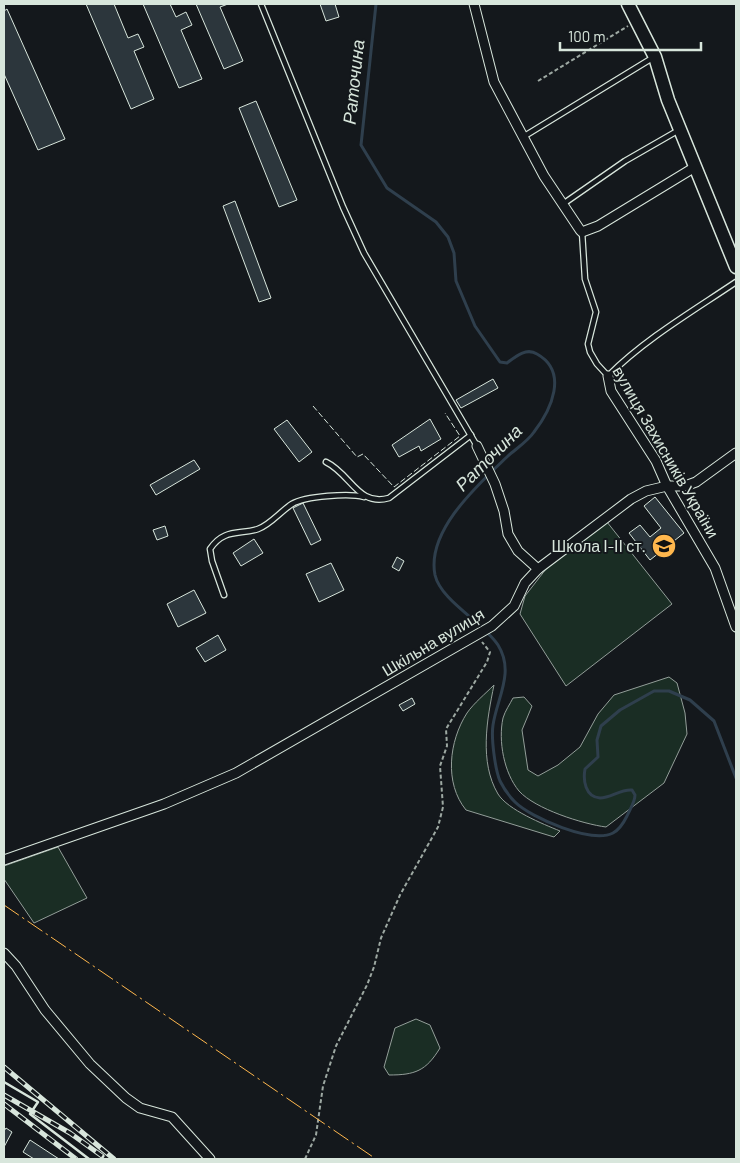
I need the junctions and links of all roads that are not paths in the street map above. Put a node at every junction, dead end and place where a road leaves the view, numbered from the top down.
1 (261, 4) edge
2 (474, 4) edge
3 (628, 4) edge
4 (655, 57) junction
5 (680, 129) junction
6 (523, 137) junction
7 (695, 167) junction
8 (562, 205) junction
9 (582, 232) junction
10 (736, 267) edge
11 (736, 282) edge
12 (608, 376) junction
13 (471, 435) junction
14 (477, 446) joint
15 (736, 454) edge
16 (326, 462) dead end
17 (668, 486) junction
18 (364, 497) junction
19 (538, 570) junction
20 (224, 595) dead end
21 (736, 627) edge
22 (4, 860) edge
23 (4, 953) edge
24 (210, 1159) edge

1 - 13 lane
2 - 6 street
3 - 4 street
4 - 5 street
4 - 6 lane
5 - 7 street
5 - 8 lane
6 - 8 street
7 - 9 street
7 - 10 street
8 - 9 street
9 - 12 lane, вулиця Захисників України
11 - 12 lane
12 - 17 street, вулиця Захисників України
13 - 14 lane
13 - 18 lane
14 - 19 street
15 - 17 street, Шкільна вулиця
16 - 18 lane
17 - 19 street, Шкільна вулиця
17 - 21 street, вулиця Захисників України
18 - 20 lane
19 - 22 street, Шкільна вулиця
23 - 24 street

